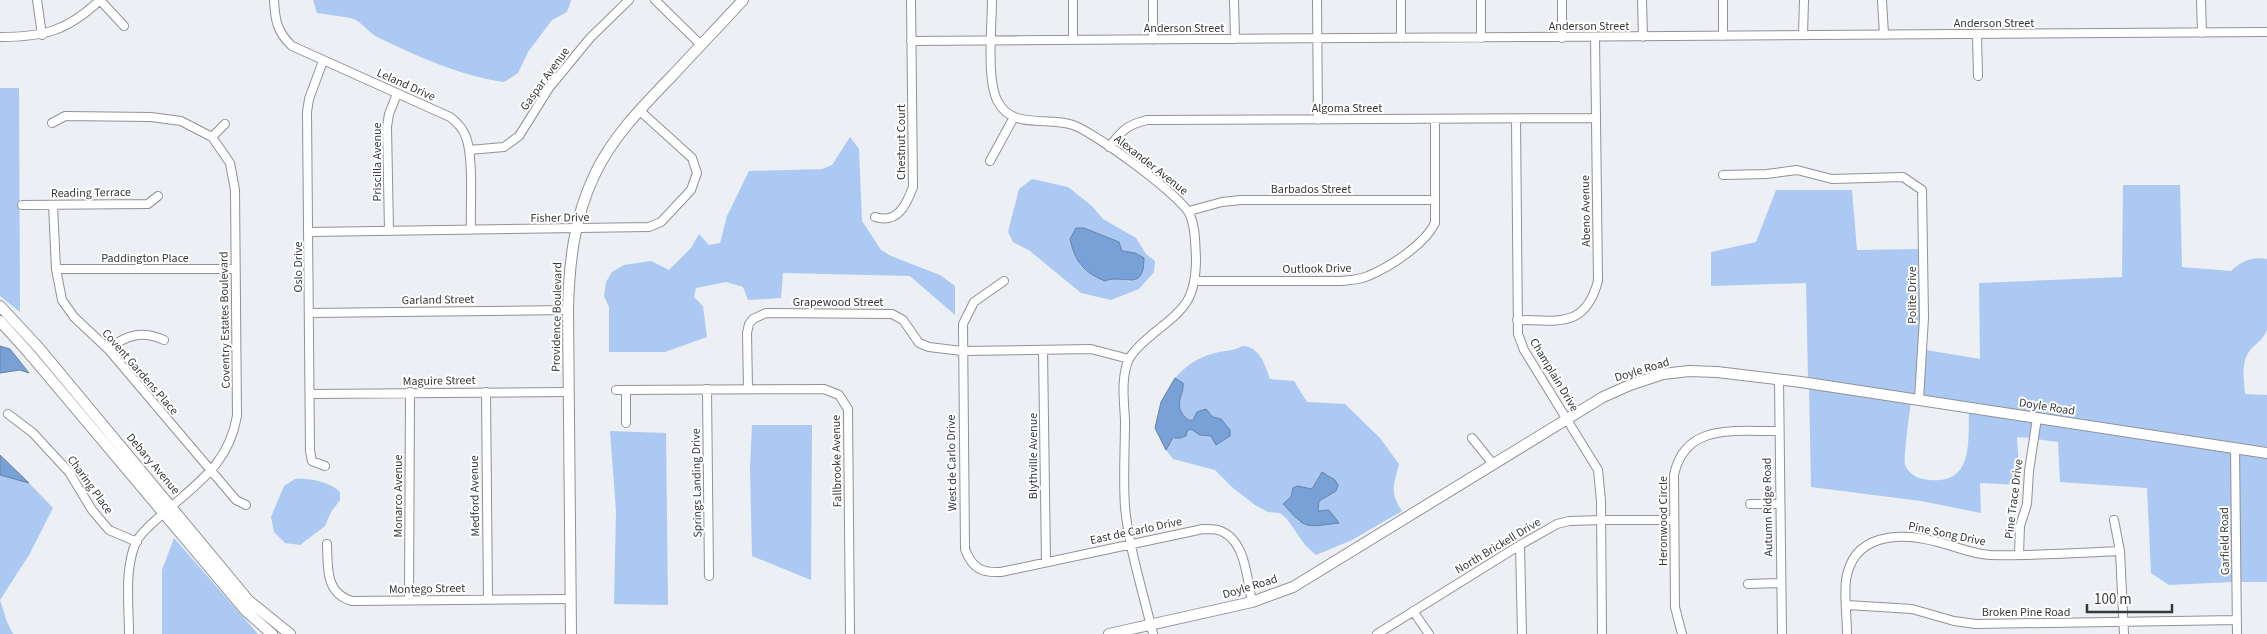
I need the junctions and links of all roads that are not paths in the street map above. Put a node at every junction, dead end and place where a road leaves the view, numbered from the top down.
1 (37, 0) edge
2 (100, 0) edge
3 (274, 0) edge
4 (629, 0) edge
5 (655, 0) edge
6 (743, 0) edge
7 (911, 0) edge
8 (992, 0) edge
9 (1073, 0) edge
10 (1153, 0) edge
11 (1234, 0) edge
12 (1317, 0) edge
13 (1401, 0) edge
14 (1481, 0) edge
15 (1562, 0) edge
16 (1642, 0) edge
17 (1723, 0) edge
18 (1804, 0) edge
19 (1882, 0) edge
20 (2201, 0) edge
21 (124, 26) dead end
22 (2267, 32) edge
23 (2202, 33) junction
24 (1977, 34) junction
25 (42, 35) junction
26 (1804, 35) junction
27 (1884, 35) junction
28 (1723, 36) junction
29 (0, 37) edge
30 (1642, 37) junction
31 (1401, 38) junction
32 (1481, 38) junction
33 (1562, 38) junction
34 (1595, 38) junction
35 (1234, 39) junction
36 (1317, 39) junction
37 (1073, 40) junction
38 (1153, 40) junction
39 (911, 41) junction
40 (992, 41) junction
41 (701, 45) junction
42 (323, 61) junction
43 (1978, 76) dead end
44 (397, 94) junction
45 (639, 110) junction
46 (1014, 117) junction
47 (1516, 118) junction
48 (1596, 118) junction
49 (1435, 119) junction
50 (1318, 120) junction
51 (52, 124) dead end
52 (225, 124) dead end
53 (212, 137) junction
54 (1109, 147) junction
55 (469, 150) junction
56 (990, 161) dead end
57 (1724, 175) dead end
58 (158, 196) dead end
59 (1435, 200) junction
60 (22, 205) dead end
61 (54, 205) junction
62 (1188, 211) junction
63 (875, 217) dead end
64 (576, 228) junction
65 (470, 230) junction
66 (388, 231) junction
67 (308, 232) junction
68 (236, 268) junction
69 (56, 269) junction
70 (1004, 281) dead end
71 (1195, 281) junction
72 (0, 306) edge
73 (568, 310) junction
74 (309, 313) junction
75 (1517, 320) junction
76 (0, 321) edge
77 (164, 340) dead end
78 (108, 349) junction
79 (1043, 350) junction
80 (962, 351) junction
81 (1129, 359) junction
82 (1779, 379) junction
83 (707, 389) junction
84 (748, 389) junction
85 (616, 390) dead end
86 (626, 390) junction
87 (410, 392) junction
88 (486, 392) junction
89 (569, 392) junction
90 (310, 394) junction
91 (1919, 399) junction
92 (8, 414) dead end
93 (2037, 418) junction
94 (1567, 419) junction
95 (626, 422) dead end
96 (1779, 431) junction
97 (1472, 438) dead end
98 (2235, 448) junction
99 (2267, 453) edge
100 (1493, 464) junction
101 (325, 466) dead end
102 (211, 471) junction
103 (1750, 504) dead end
104 (1780, 504) junction
105 (246, 505) dead end
106 (168, 509) junction
107 (1602, 520) junction
108 (1674, 520) junction
109 (2114, 520) dead end
110 (137, 542) junction
111 (327, 544) dead end
112 (1132, 544) junction
113 (1520, 545) junction
114 (2120, 552) junction
115 (2019, 554) junction
116 (1046, 562) junction
117 (978, 570) joint
118 (709, 576) dead end
119 (1780, 583) junction
120 (1748, 584) dead end
121 (488, 599) junction
122 (571, 599) junction
123 (409, 600) junction
124 (1252, 602) junction
125 (1847, 605) junction
126 (1413, 612) junction
127 (2237, 620) junction
128 (2124, 622) junction
129 (1152, 630) edge
130 (129, 634) edge
131 (272, 634) edge
132 (290, 634) edge
133 (571, 634) edge
134 (850, 634) edge
135 (1109, 634) edge
136 (1377, 634) edge
137 (1429, 634) edge
138 (1522, 634) edge
139 (1602, 634) edge
140 (1682, 634) edge
141 (1782, 634) edge
142 (1848, 634) edge
143 (2124, 634) edge
144 (2237, 634) edge

1 - 25 street
2 - 21 street
2 - 25 street
3 - 42 street, Leland Drive
4 - 55 street, Gaspar Avenue
5 - 41 street
6 - 41 main road, Providence Boulevard
7 - 39 street
8 - 40 street
9 - 37 street
10 - 38 street
11 - 35 street
12 - 36 street
13 - 31 street
14 - 32 street
15 - 33 street
16 - 30 street
17 - 28 street
18 - 26 street
19 - 27 street
20 - 23 street
22 - 23 street, Anderson Street
23 - 24 street, Anderson Street
24 - 27 street, Anderson Street
24 - 43 street
25 - 29 street
26 - 27 street, Anderson Street
26 - 28 street, Anderson Street
28 - 30 street, Anderson Street
30 - 34 street, Anderson Street
31 - 32 street, Anderson Street
31 - 36 street, Anderson Street
32 - 33 street, Anderson Street
33 - 34 street, Anderson Street
34 - 48 street, Abeno Avenue
35 - 36 street, Anderson Street
35 - 38 street, Anderson Street
36 - 50 street
37 - 38 street, Anderson Street
37 - 40 street, Anderson Street
39 - 40 street, Anderson Street
39 - 63 street, Chestnut Court
40 - 46 street
41 - 45 main road, Providence Boulevard
42 - 44 street, Leland Drive
42 - 67 street, Oslo Drive
44 - 55 street, Leland Drive
44 - 66 street, Priscilla Avenue
45 - 64 main road, Providence Boulevard
45 - 64 street, Fisher Drive
46 - 54 street, Alexander Avenue
46 - 56 street
47 - 48 street, Algoma Street
47 - 49 street, Algoma Street
47 - 75 street, Champlain Drive
48 - 75 street, Abeno Avenue
49 - 50 street, Algoma Street
49 - 59 street, Outlook Drive
50 - 54 street, Algoma Street
51 - 53 street, Coventry Estates Boulevard
52 - 53 street
53 - 68 street, Coventry Estates Boulevard
54 - 62 street, Alexander Avenue
55 - 65 street, Leland Drive
57 - 91 street, Polite Drive
58 - 61 street, Reading Terrace
59 - 62 street, Barbados Street
59 - 71 street, Outlook Drive
60 - 61 street, Reading Terrace
61 - 69 street, Covent Gardens Place
62 - 71 street, Alexander Avenue
64 - 65 street, Fisher Drive
64 - 73 main road, Providence Boulevard
65 - 66 street, Fisher Drive
66 - 67 street, Fisher Drive
67 - 74 street, Oslo Drive
68 - 69 street, Paddington Place
68 - 102 street, Coventry Estates Boulevard
69 - 78 street, Covent Gardens Place
70 - 80 street, West de Carlo Drive
71 - 81 street, Alexander Avenue
72 - 106 main road, Debary Avenue
73 - 74 street, Garland Street
73 - 89 main road, Providence Boulevard
74 - 90 street, Oslo Drive
75 - 94 street, Champlain Drive
76 - 106 main road, Debary Avenue
77 - 78 street
78 - 102 street, Covent Gardens Place
79 - 80 street, Grapewood Street
79 - 81 street, Grapewood Street
79 - 116 street, Blythville Avenue
80 - 84 street, Grapewood Street
80 - 117 street, West de Carlo Drive
81 - 112 street, Alexander Avenue
82 - 91 main road, Doyle Road
82 - 94 main road, Doyle Road
82 - 96 street, Autumn Ridge Road
83 - 84 street, Fallbrooke Avenue
83 - 86 street, Fallbrooke Avenue
83 - 118 street, Springs Landing Drive
84 - 134 street, Fallbrooke Avenue
85 - 86 street, Fallbrooke Avenue
86 - 95 street
87 - 88 street, Maguire Street
87 - 90 street, Maguire Street
87 - 123 street, Monarco Avenue
88 - 89 street, Maguire Street
88 - 121 street, Medford Avenue
89 - 122 main road, Providence Boulevard
90 - 101 street, Oslo Drive
91 - 93 main road, Doyle Road
92 - 110 street, Charing Place
93 - 98 main road, Doyle Road
93 - 115 street, Pine Trace Drive
94 - 100 main road, Doyle Road
94 - 107 street, Champlain Drive
96 - 104 street, Autumn Ridge Road
96 - 108 street, Heronwood Circle
97 - 100 street
98 - 99 main road, Doyle Road
98 - 127 street, Garfield Road
100 - 124 main road, Doyle Road
102 - 105 street, Covent Gardens Place
102 - 106 street, Coventry Estates Boulevard
103 - 104 street
104 - 119 street, Autumn Ridge Road
106 - 110 street, Coventry Estates Boulevard
106 - 131 main road, Debary Avenue
106 - 132 main road, Debary Avenue
107 - 108 street, North Brickell Drive
107 - 113 street, North Brickell Drive
107 - 139 street, Champlain Drive
108 - 140 street, Heronwood Circle
109 - 114 street
110 - 130 street, Coventry Estates Boulevard
111 - 123 street, Montego Street
112 - 116 street, East de Carlo Drive
112 - 124 street, East de Carlo Drive
112 - 129 street, Alexander Avenue
113 - 126 street, North Brickell Drive
113 - 138 street
114 - 115 street, Pine Song Drive
114 - 128 street
115 - 125 street, Pine Song Drive
116 - 117 street, East de Carlo Drive
119 - 120 street
119 - 141 street, Autumn Ridge Road
121 - 122 street, Montego Street
121 - 123 street, Montego Street
122 - 133 main road, Providence Boulevard
124 - 129 main road, Doyle Road
125 - 128 street, Broken Pine Road
125 - 142 street, Pine Song Drive
126 - 136 street, North Brickell Drive
126 - 137 street
127 - 128 street, Broken Pine Road
127 - 144 street, Garfield Road
128 - 143 street
129 - 135 main road, Doyle Road

